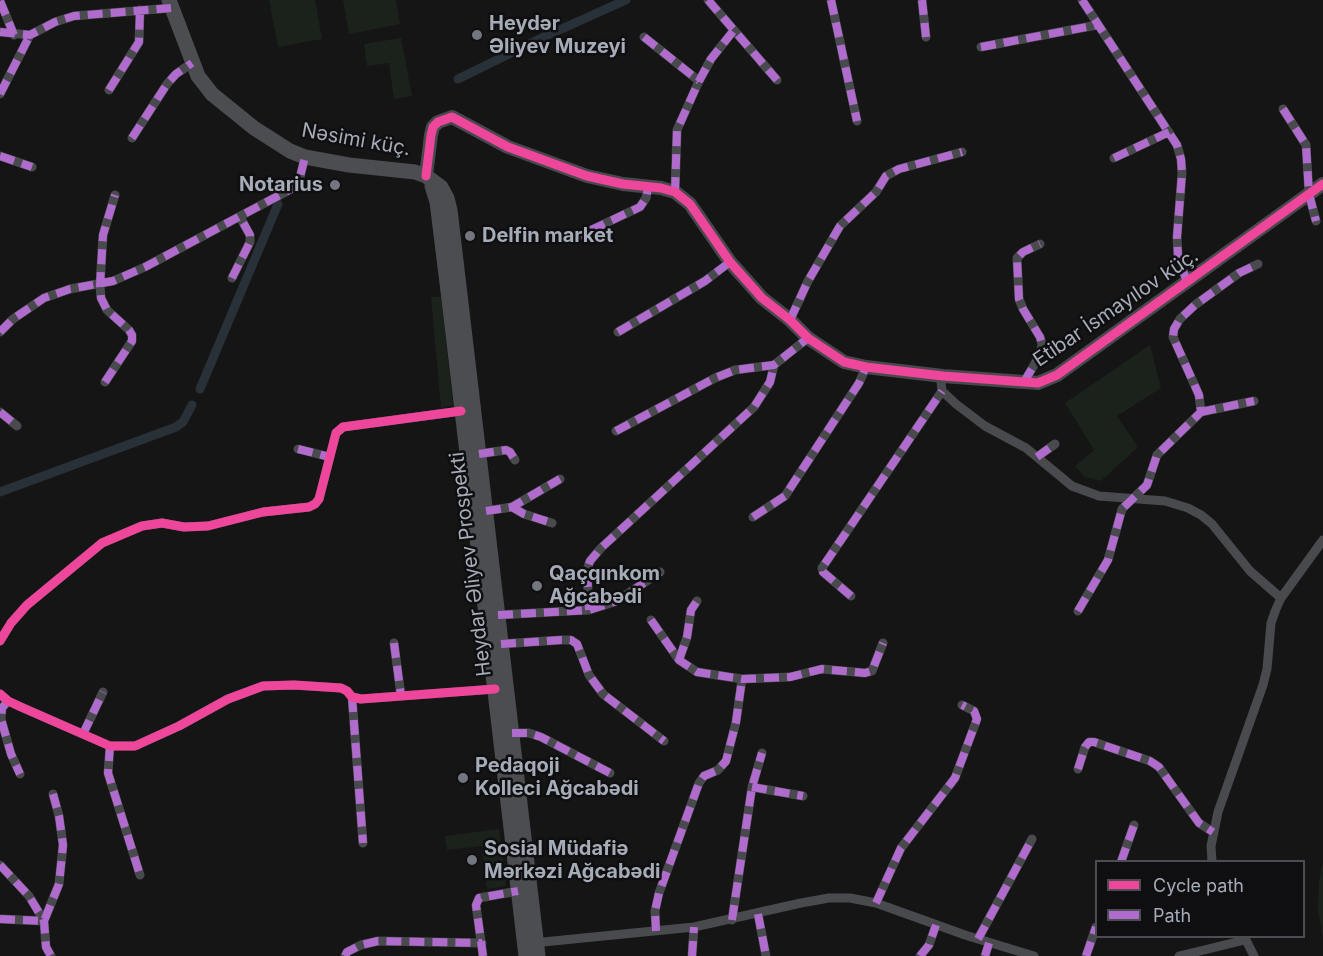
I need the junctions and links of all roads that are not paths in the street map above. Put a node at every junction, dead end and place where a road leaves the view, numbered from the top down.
1 (708, 0) edge
2 (831, 0) edge
3 (922, 0) edge
4 (1082, 0) edge
5 (0, 1) edge
6 (170, 4) edge
7 (140, 10) junction
8 (1097, 25) junction
9 (734, 30) junction
10 (0, 32) edge
11 (14, 34) junction
12 (30, 35) junction
13 (644, 37) dead end
14 (926, 37) dead end
15 (981, 47) dead end
16 (192, 63) junction
17 (777, 80) dead end
18 (699, 81) junction
19 (109, 90) dead end
20 (0, 94) edge
21 (1283, 109) dead end
22 (857, 121) dead end
23 (1169, 132) junction
24 (132, 138) dead end
25 (962, 152) dead end
26 (0, 156) edge
27 (305, 157) junction
28 (1114, 158) dead end
29 (32, 167) dead end
30 (426, 176) junction
31 (1323, 184) edge
32 (648, 188) junction
33 (675, 192) junction
34 (1309, 194) junction
35 (115, 195) dead end
36 (240, 217) junction
37 (1316, 221) dead end
38 (570, 240) dead end
39 (1040, 244) dead end
40 (730, 262) junction
41 (1258, 264) dead end
42 (232, 278) dead end
43 (1187, 282) junction
44 (100, 285) junction
45 (790, 320) junction
46 (0, 330) edge
47 (618, 332) dead end
48 (808, 338) junction
49 (774, 364) junction
50 (866, 367) junction
51 (943, 376) junction
52 (105, 382) dead end
53 (1024, 382) junction
54 (942, 391) junction
55 (1254, 400) dead end
56 (461, 411) junction
57 (0, 412) edge
58 (1201, 412) junction
59 (17, 426) dead end
60 (616, 431) dead end
61 (1055, 444) dead end
62 (298, 449) dead end
63 (479, 454) junction
64 (330, 457) junction
65 (1037, 457) junction
66 (515, 460) dead end
67 (560, 479) dead end
68 (1132, 498) junction
69 (512, 507) junction
70 (486, 511) junction
71 (753, 517) dead end
72 (552, 523) dead end
73 (1323, 540) edge
74 (660, 572) dead end
75 (851, 596) dead end
76 (1281, 598) junction
77 (697, 601) dead end
78 (589, 610) junction
79 (1078, 611) dead end
80 (498, 615) junction
81 (651, 620) dead end
82 (0, 641) edge
83 (394, 643) dead end
84 (501, 644) junction
85 (883, 644) dead end
86 (678, 660) junction
87 (742, 679) junction
88 (495, 689) junction
89 (103, 692) dead end
90 (0, 694) edge
91 (401, 696) junction
92 (352, 697) junction
93 (8, 701) junction
94 (962, 705) dead end
95 (512, 733) junction
96 (83, 734) junction
97 (664, 741) dead end
98 (110, 746) junction
99 (762, 753) dead end
100 (1078, 769) dead end
101 (610, 773) dead end
102 (20, 774) dead end
103 (752, 787) junction
104 (52, 794) dead end
105 (803, 796) dead end
106 (1134, 825) dead end
107 (1213, 832) junction
108 (1032, 839) dead end
109 (363, 843) dead end
110 (1121, 860) edge
111 (1212, 860) edge
112 (0, 865) edge
113 (140, 874) dead end
114 (518, 891) junction
115 (876, 903) junction
116 (758, 914) junction
117 (0, 919) edge
118 (732, 920) junction
119 (44, 921) junction
120 (936, 925) junction
121 (694, 927) junction
122 (1095, 930) edge
123 (656, 931) junction
124 (1245, 938) edge
125 (978, 939) junction
126 (482, 943) junction
127 (989, 943) junction
128 (531, 950) edge
129 (51, 956) edge
130 (345, 956) edge
131 (483, 956) edge
132 (692, 956) edge
133 (766, 956) edge
134 (920, 956) edge
135 (985, 956) edge
136 (1034, 956) edge
137 (1086, 956) edge
138 (1179, 956) edge
139 (1254, 956) edge

1 - 9 street
2 - 22 street
3 - 14 street
4 - 8 street
5 - 11 street
6 - 7 street, Nəsimi küç.
6 - 16 main road, Nəsimi küç.
7 - 12 street, Nəsimi küç.
7 - 19 street
8 - 15 street
8 - 23 street
9 - 17 street
9 - 18 street
10 - 11 street
11 - 12 street
12 - 20 street
13 - 18 street
16 - 24 street
16 - 27 main road, Nəsimi küç.
18 - 33 street
21 - 34 street
23 - 28 street
23 - 43 street
25 - 45 street
26 - 29 street
27 - 30 main road, Nəsimi küç.
27 - 36 street
30 - 32 street
30 - 56 main road
30 - 63 main road, Heydar Əliyev Prospekti
31 - 34 street, Etibar İsmayılov küç.
32 - 33 street
32 - 38 street
33 - 40 street, Etibar İsmayılov küç.
34 - 37 street
34 - 43 street, Etibar İsmayılov küç.
35 - 44 street
36 - 42 street
36 - 44 street
39 - 53 street
40 - 45 street, Etibar İsmayılov küç.
40 - 47 street
41 - 58 street, Etibar İsmayılov küç.
43 - 53 street, Etibar İsmayılov küç.
44 - 46 street
44 - 52 street
45 - 48 street, Etibar İsmayılov küç.
48 - 49 street
48 - 50 street, Etibar İsmayılov küç.
49 - 60 street
49 - 78 street
50 - 51 street, Etibar İsmayılov küç.
50 - 71 street
51 - 53 street, Etibar İsmayılov küç.
51 - 54 street
54 - 65 street
54 - 75 street
55 - 58 street
56 - 64 street
56 - 88 main road
57 - 59 street
58 - 68 street
61 - 65 street
62 - 64 street
63 - 66 street
63 - 70 main road, Heydar Əliyev Prospekti
64 - 82 street
65 - 68 street
67 - 69 street
68 - 76 street
68 - 79 street
69 - 70 street
69 - 72 street
70 - 80 main road, Heydar Əliyev Prospekti
73 - 76 street
74 - 78 street
76 - 107 street
77 - 86 street
78 - 80 street
80 - 84 main road, Heydar Əliyev Prospekti
81 - 86 street
83 - 91 street
84 - 95 main road, Heydar Əliyev Prospekti
84 - 97 street
85 - 87 street
86 - 87 street
87 - 123 street
88 - 91 street
88 - 114 main road
89 - 96 street
90 - 93 street
91 - 92 street
92 - 98 street
92 - 109 street
93 - 96 street
93 - 102 street
94 - 115 street
95 - 101 street
95 - 128 main road, Heydar Əliyev Prospekti
96 - 98 street
98 - 113 street
99 - 103 street
100 - 107 street
103 - 105 street
103 - 118 street
104 - 119 street
106 - 110 street
107 - 111 street
108 - 125 street
112 - 119 street
114 - 126 street
114 - 128 main road
115 - 116 street
115 - 120 street
116 - 118 street
116 - 133 street
117 - 119 street
118 - 121 street
119 - 129 street
120 - 125 street
120 - 134 street
121 - 123 street
121 - 132 street
122 - 137 street
123 - 128 street
124 - 138 street
124 - 139 street
125 - 127 street
126 - 130 street
126 - 131 street
127 - 135 street
127 - 136 street

